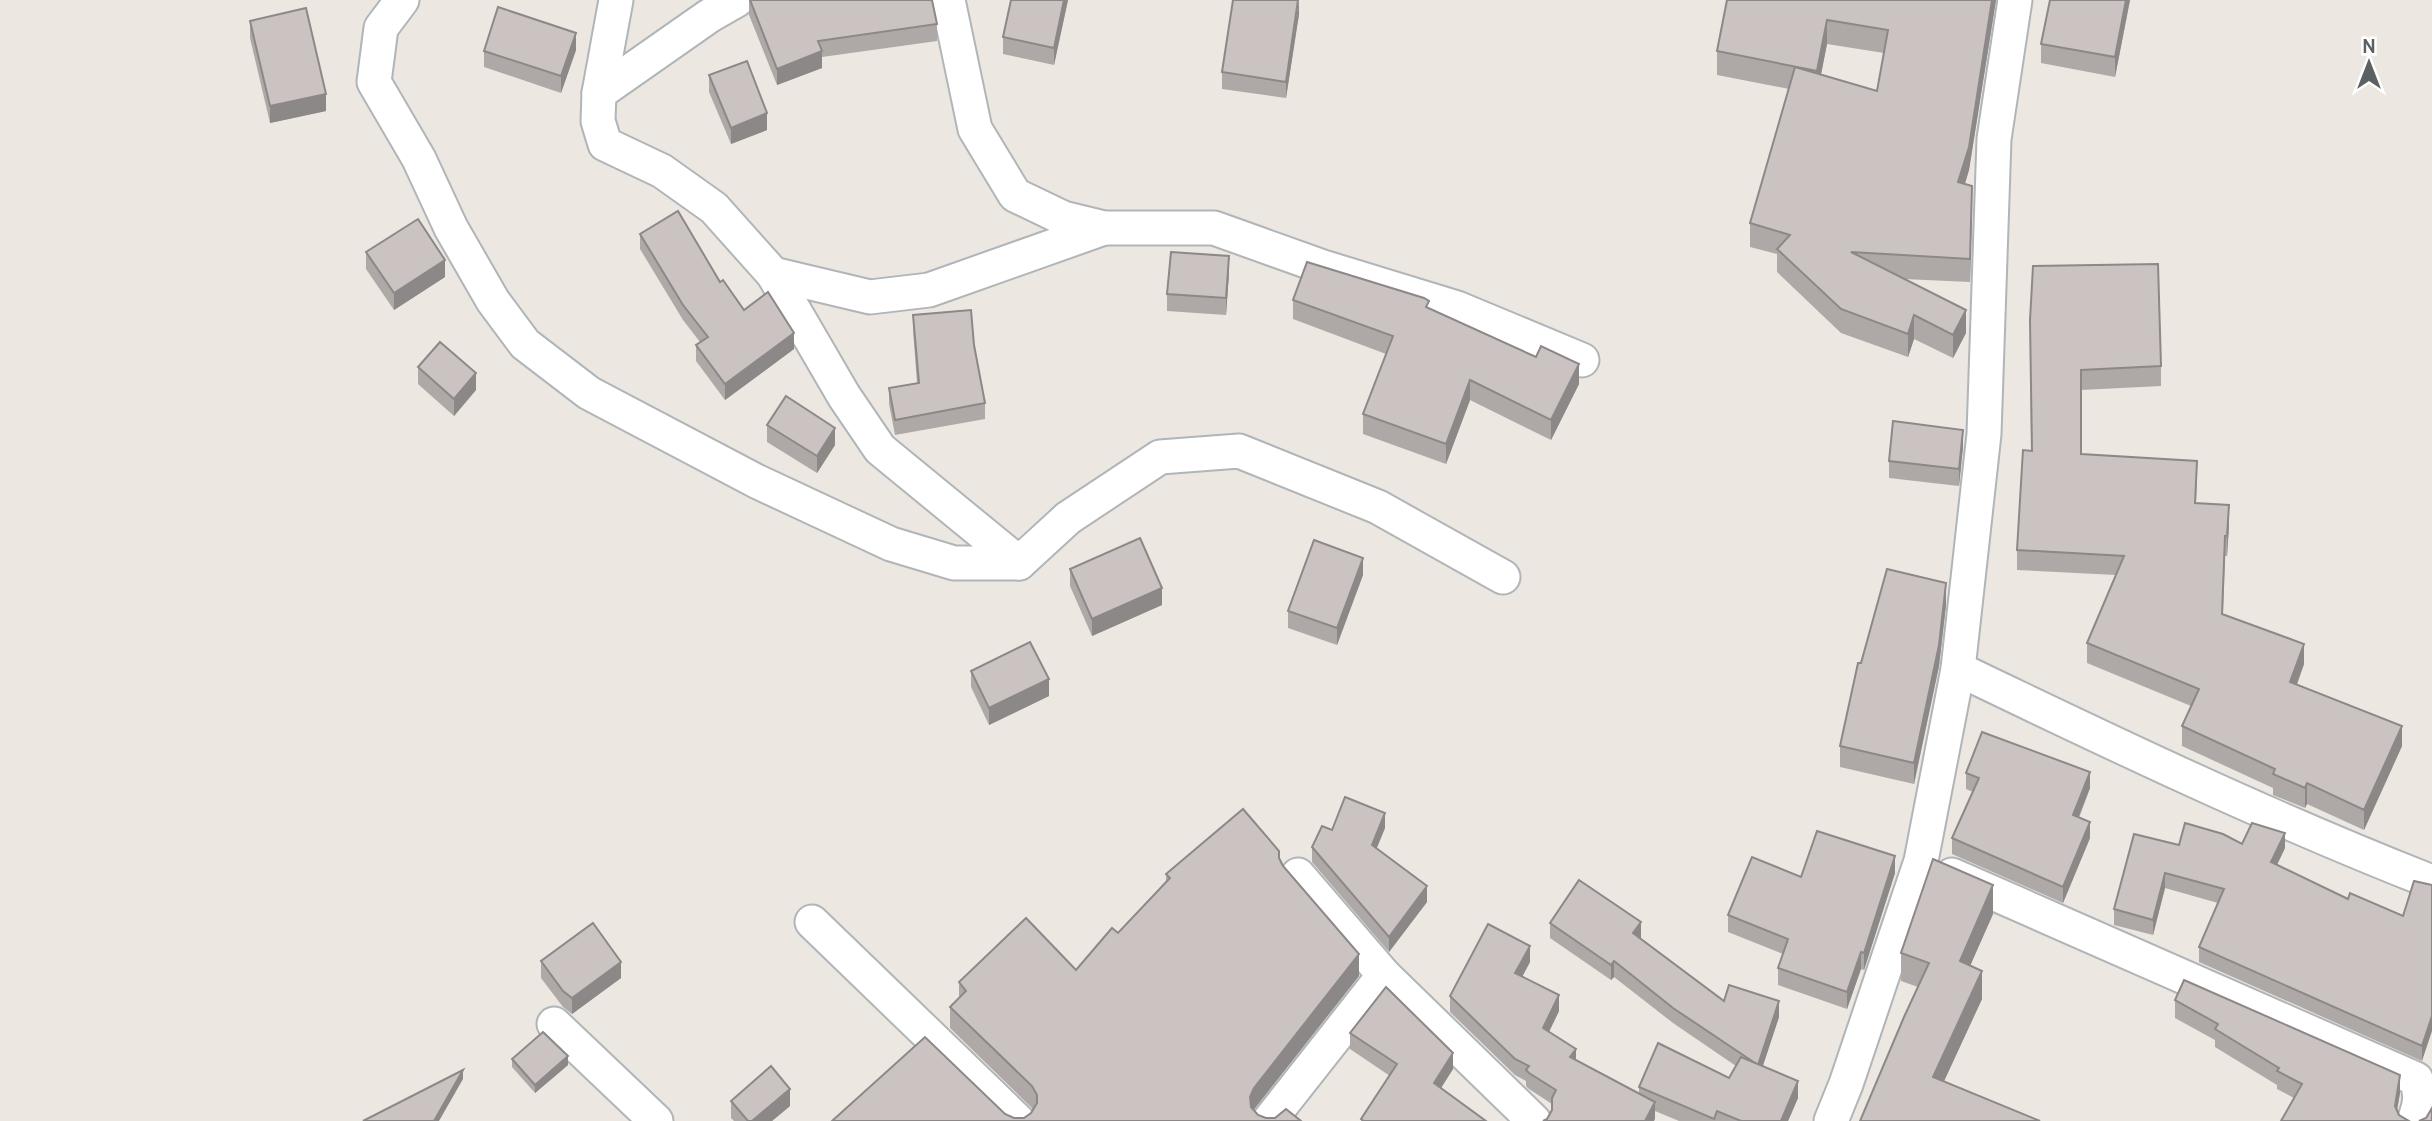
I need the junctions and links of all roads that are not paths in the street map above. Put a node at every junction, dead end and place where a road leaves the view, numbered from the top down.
1 (402, 0) edge
2 (616, 0) edge
3 (737, 0) edge
4 (948, 0) edge
5 (2015, 0) edge
6 (599, 93) junction
7 (1104, 228) junction
8 (773, 274) junction
9 (1582, 360) dead end
10 (1019, 563) junction
11 (1503, 577) dead end
12 (1958, 669) junction
13 (1921, 861) junction
14 (1298, 876) dead end
15 (2432, 882) edge
16 (812, 922) dead end
17 (1384, 975) junction
18 (554, 1024) dead end
19 (656, 1121) edge
20 (1018, 1121) edge
21 (1269, 1121) edge
22 (1534, 1121) edge
23 (1831, 1121) edge
24 (2414, 1121) edge

1 - 10 street
2 - 6 street
3 - 6 street
4 - 7 street
5 - 12 street
6 - 8 street
7 - 8 street
7 - 9 street
8 - 10 street
10 - 11 street
12 - 13 street
12 - 15 street
13 - 23 street
13 - 24 street
14 - 17 street
16 - 20 street
17 - 21 street
17 - 22 street
18 - 19 street

